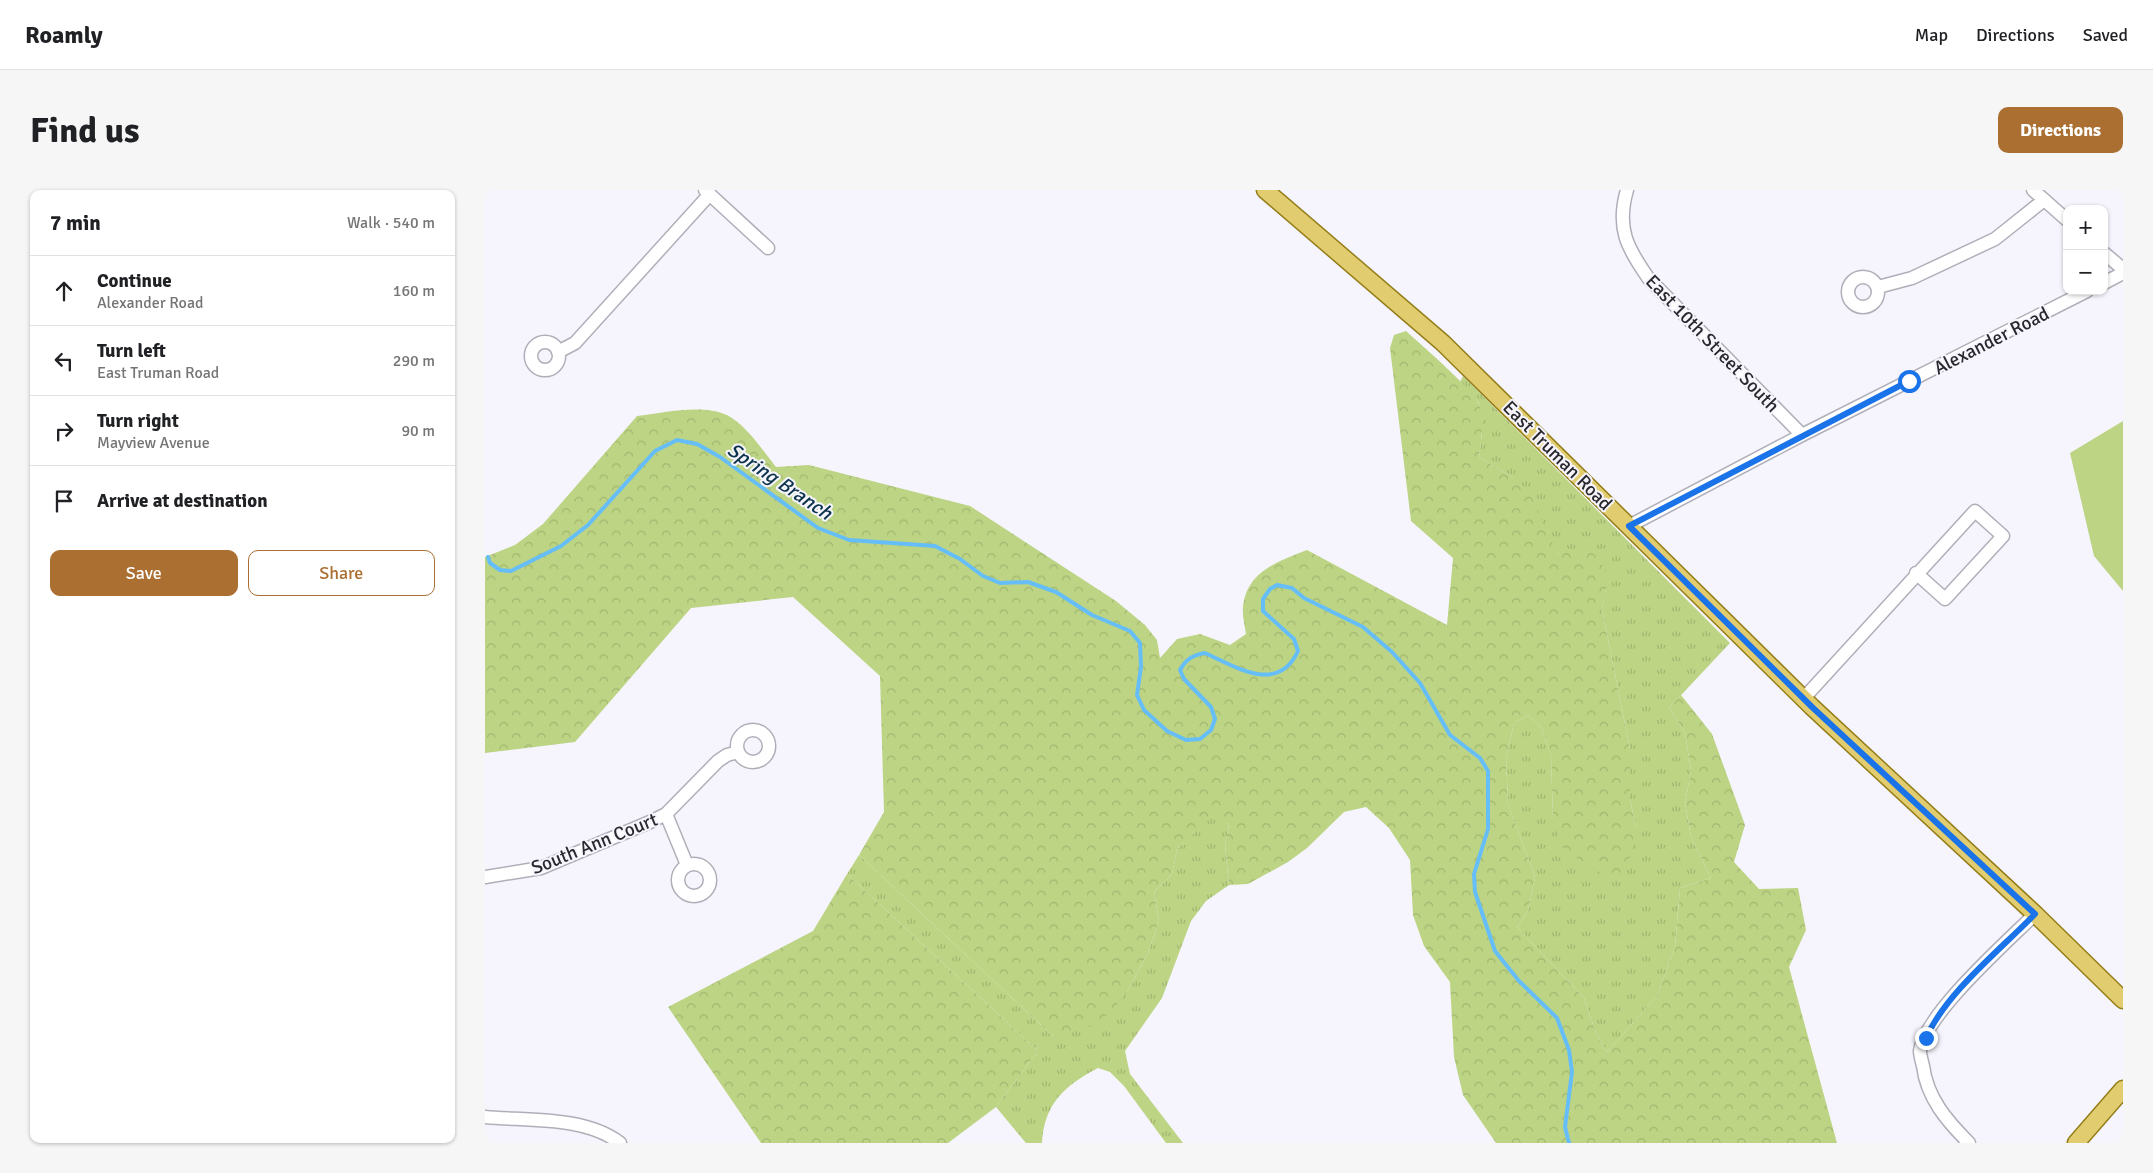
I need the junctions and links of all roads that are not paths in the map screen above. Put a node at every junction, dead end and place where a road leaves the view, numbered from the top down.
1 (1265, 190) edge
2 (1627, 190) edge
3 (2033, 190) edge
4 (707, 192) edge
5 (2044, 200) junction
6 (2063, 217) edge
7 (768, 248) dead end
8 (2108, 256) edge
9 (2123, 269) edge
10 (2123, 273) edge
11 (2108, 281) edge
12 (1878, 287) dead end
13 (2079, 295) edge
14 (558, 352) dead end
15 (1802, 435) junction
16 (1629, 526) junction
17 (1916, 573) junction
18 (1804, 698) junction
19 (738, 752) dead end
20 (666, 814) junction
21 (687, 866) dead end
22 (485, 877) edge
23 (2035, 914) junction
24 (2123, 1000) edge
25 (2123, 1089) edge
26 (485, 1117) edge
27 (620, 1143) edge
28 (1969, 1143) edge
29 (2076, 1143) edge

1 - 16 main road, East Truman Road
2 - 15 street, East 10th Street South
3 - 5 street
4 - 7 street
4 - 14 street
5 - 6 street
5 - 12 street
8 - 9 street
10 - 11 street
13 - 15 street, Alexander Road
15 - 16 street, Alexander Road
16 - 18 main road, East Truman Road
17 - 17 street
17 - 18 street
18 - 23 main road, East Truman Road
19 - 20 street, South Ann Court
20 - 21 street
20 - 22 street, South Ann Court
23 - 24 main road, East Truman Road
23 - 28 street
25 - 29 main road
26 - 27 street

